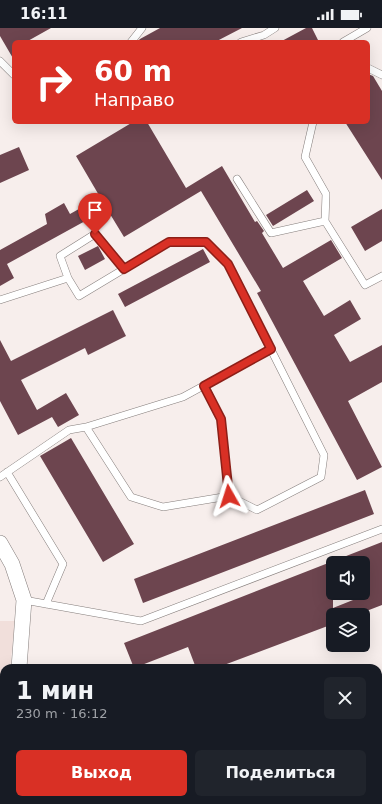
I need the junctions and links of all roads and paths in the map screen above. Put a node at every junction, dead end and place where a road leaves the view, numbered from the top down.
1 (142, 28) edge
2 (275, 28) edge
3 (367, 28) edge
4 (133, 40) edge
5 (248, 40) edge
6 (346, 40) edge
7 (0, 61) edge
8 (370, 69) edge
9 (12, 73) edge
10 (382, 75) edge
11 (312, 124) edge
12 (237, 179) dead end
13 (325, 221) junction
14 (124, 269) junction
15 (382, 276) edge
16 (68, 278) junction
17 (0, 300) edge
18 (271, 349) junction
19 (204, 386) junction
20 (86, 428) junction
21 (7, 472) junction
22 (0, 477) edge
23 (229, 496) junction
24 (382, 529) edge
25 (0, 543) edge
26 (24, 600) junction
27 (46, 604) junction
28 (19, 664) edge

1 - 4 lane
2 - 5 lane
3 - 6 lane
7 - 9 lane
8 - 10 lane
11 - 13 lane
12 - 13 lane
13 - 15 lane
14 - 16 lane
14 - 16 lane
14 - 18 lane
16 - 17 lane
18 - 19 lane
18 - 23 lane
19 - 20 lane
19 - 23 lane
20 - 21 lane
20 - 23 lane
21 - 22 lane
21 - 27 lane
24 - 27 lane
25 - 26 street
26 - 27 lane
26 - 28 street

